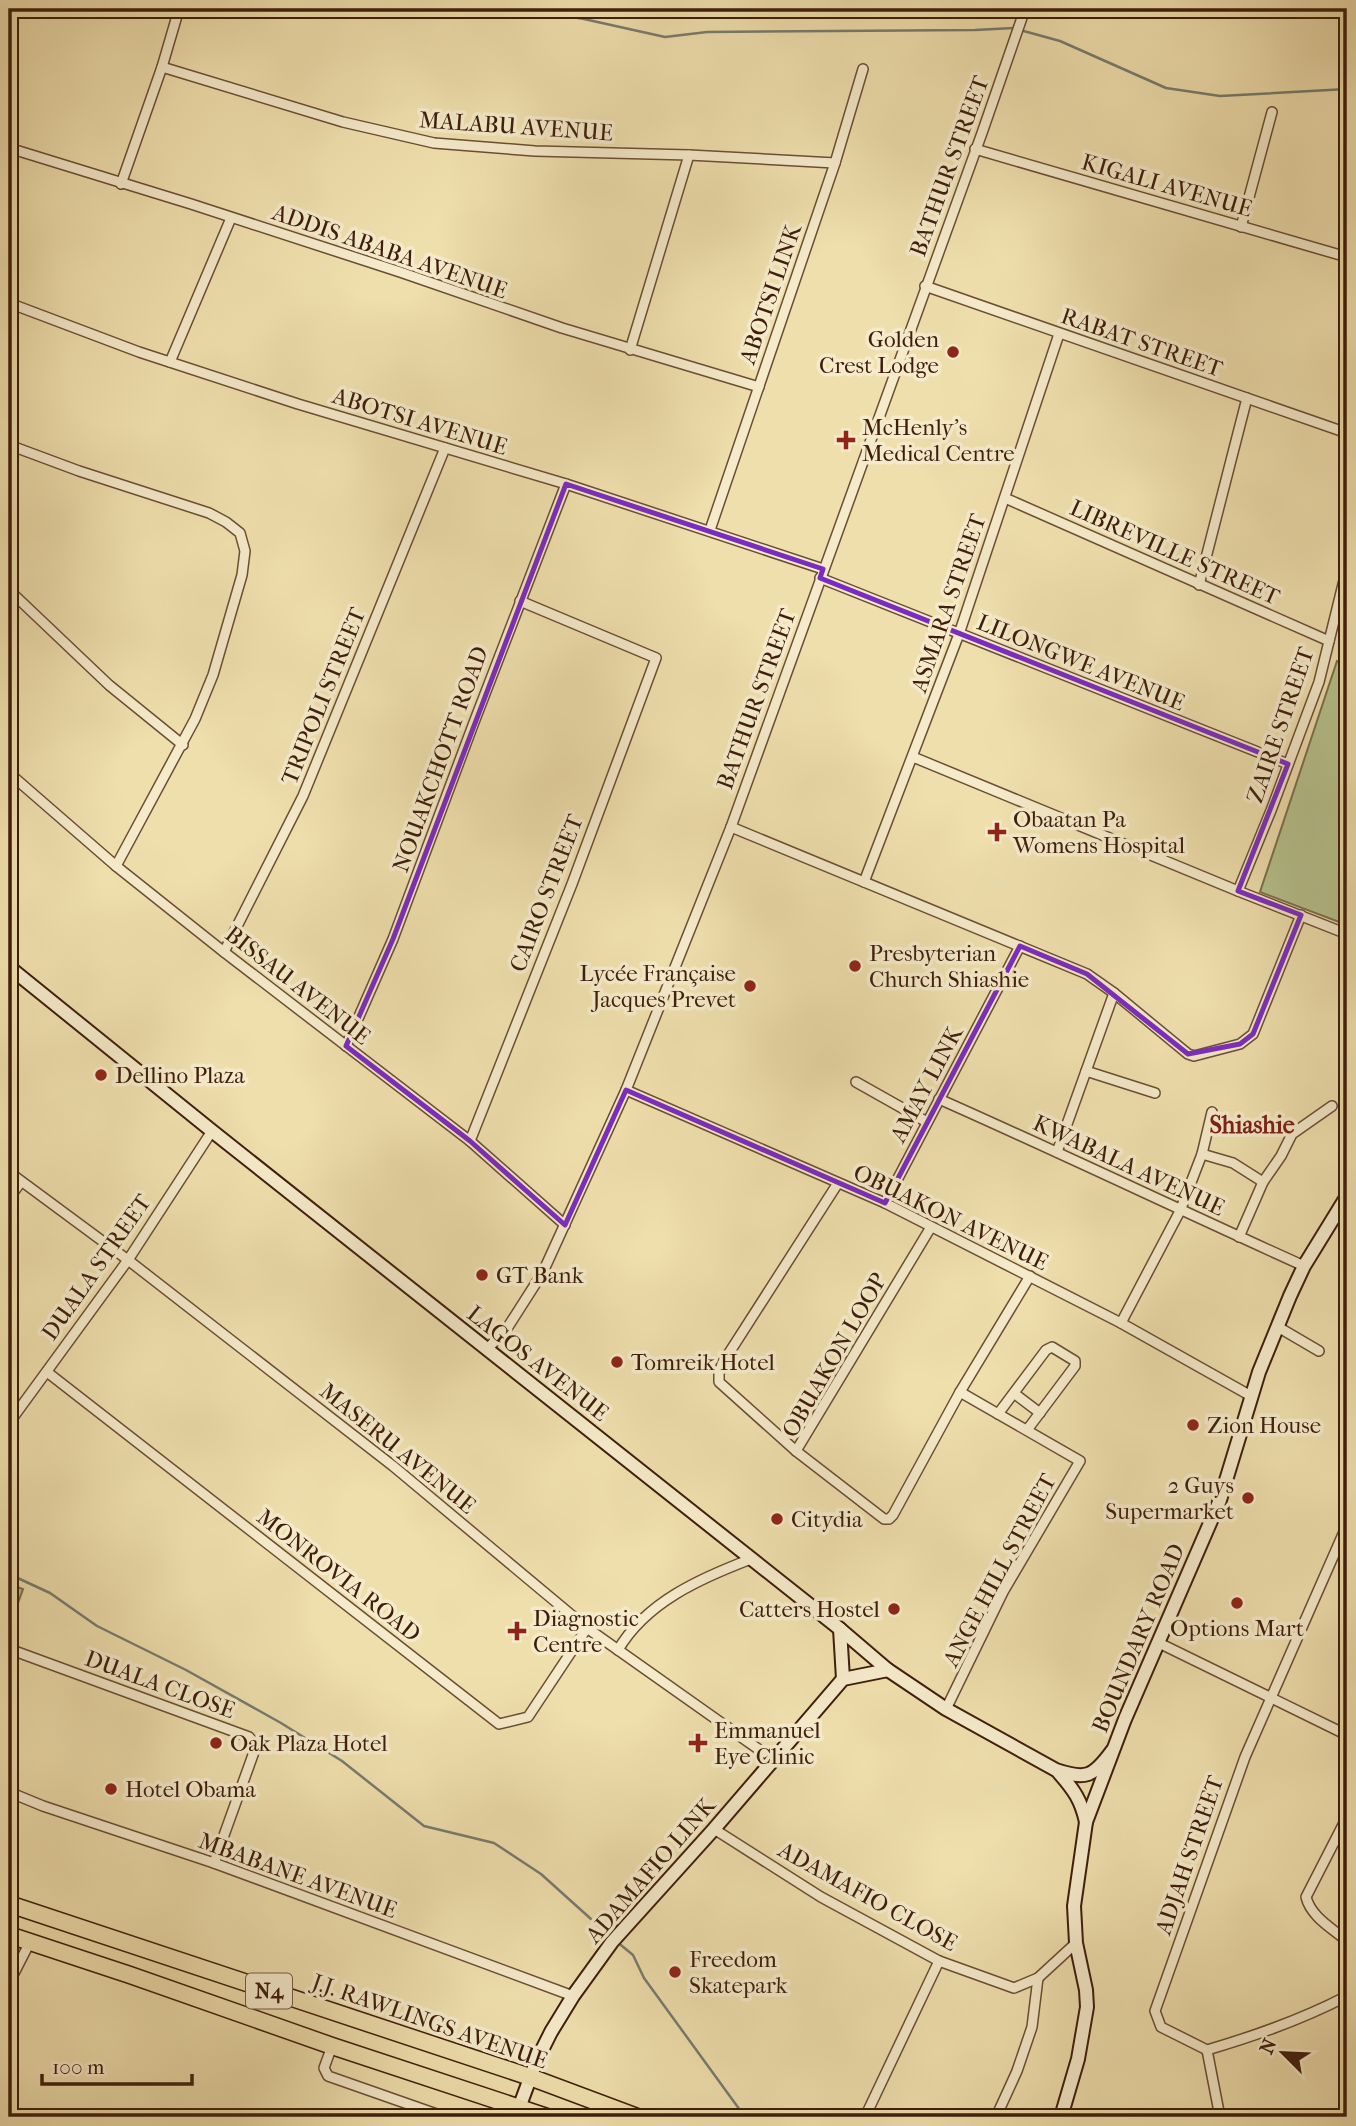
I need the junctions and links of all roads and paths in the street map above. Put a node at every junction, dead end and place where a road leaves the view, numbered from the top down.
1 (179, 9) edge
2 (1025, 9) edge
3 (162, 67) junction
4 (863, 69) dead end
5 (1272, 112) dead end
6 (9, 148) edge
7 (975, 149) junction
8 (689, 155) junction
9 (835, 163) junction
10 (121, 184) junction
11 (231, 218) junction
12 (1241, 227) junction
13 (1347, 257) edge
14 (925, 286) junction
15 (9, 303) edge
16 (1059, 334) junction
17 (630, 350) junction
18 (170, 362) junction
19 (759, 387) junction
20 (1247, 398) junction
21 (1347, 433) edge
22 (9, 445) edge
23 (445, 448) junction
24 (566, 484) junction
25 (1004, 498) junction
26 (710, 530) junction
27 (1347, 568) edge
28 (822, 573) junction
29 (1199, 585) junction
30 (9, 590) edge
31 (520, 601) junction
32 (960, 634) junction
33 (1329, 641) junction
34 (183, 745) junction
35 (913, 757) junction
36 (1288, 764) junction
37 (9, 773) edge
38 (731, 827) junction
39 (116, 866) junction
40 (864, 882) junction
41 (1238, 891) junction
42 (1301, 915) junction
43 (1347, 934) edge
44 (1020, 946) junction
45 (224, 952) junction
46 (9, 967) edge
47 (1114, 993) junction
48 (346, 1046) junction
49 (1086, 1071) junction
50 (856, 1082) dead end
51 (626, 1090) junction
52 (1155, 1093) dead end
53 (939, 1099) junction
54 (1332, 1106) dead end
55 (1212, 1112) dead end
56 (927, 1122) junction
57 (212, 1131) junction
58 (470, 1141) junction
59 (1057, 1152) junction
60 (1202, 1154) junction
61 (9, 1172) edge
62 (21, 1182) junction
63 (1263, 1182) junction
64 (838, 1183) junction
65 (1347, 1196) edge
66 (9, 1198) edge
67 (886, 1203) junction
68 (1180, 1211) junction
69 (565, 1225) junction
70 (931, 1227) junction
71 (1240, 1237) junction
72 (128, 1260) junction
73 (1304, 1266) junction
74 (1030, 1276) junction
75 (1121, 1323) junction
76 (1278, 1327) junction
77 (487, 1349) junction
78 (1319, 1351) dead end
79 (47, 1371) junction
80 (960, 1392) junction
81 (1015, 1394) junction
82 (1251, 1396) junction
83 (1040, 1413) junction
84 (998, 1414) junction
85 (9, 1423) edge
86 (1027, 1430) junction
87 (796, 1451) junction
88 (1346, 1529) edge
89 (751, 1559) junction
90 (587, 1628) junction
91 (840, 1629) junction
92 (1159, 1643) junction
93 (9, 1649) edge
94 (618, 1650) junction
95 (888, 1670) junction
96 (843, 1679) junction
97 (1271, 1699) junction
98 (946, 1709) junction
99 (1347, 1735) edge
100 (1112, 1751) junction
101 (764, 1753) dead end
102 (1056, 1770) junction
103 (9, 1792) edge
104 (1347, 1817) edge
105 (1086, 1822) junction
106 (714, 1829) junction
107 (214, 1863) junction
108 (9, 1904) edge
109 (9, 1935) edge
110 (1347, 1941) edge
111 (30, 1942) junction
112 (1076, 1943) junction
113 (939, 1961) junction
114 (1038, 1978) junction
115 (9, 1983) edge
116 (573, 1996) junction
117 (1347, 1996) edge
118 (332, 2046) junction
119 (1207, 2050) junction
120 (530, 2077) junction
121 (519, 2108) junction
122 (441, 2116) edge
123 (547, 2117) edge
124 (637, 2117) edge
125 (865, 2117) edge
126 (996, 2117) edge
127 (1061, 2117) edge
128 (1220, 2117) edge

1 - 3 street
2 - 7 street, BATHUR STREET
3 - 8 street, MALABU AVENUE
3 - 10 street
4 - 9 street, ABOTSI LINK
5 - 12 street
6 - 10 street, ADDIS ABABA AVENUE
7 - 12 street, KIGALI AVENUE
7 - 14 street, BATHUR STREET
8 - 9 street, MALABU AVENUE
8 - 17 street
9 - 19 street, ABOTSI LINK
10 - 11 street, ADDIS ABABA AVENUE
11 - 17 street, ADDIS ABABA AVENUE
11 - 18 street
12 - 13 street, KIGALI AVENUE
14 - 16 street, RABAT STREET
14 - 28 street, BATHUR STREET
15 - 18 street, ABOTSI AVENUE
16 - 20 street, RABAT STREET
16 - 25 street, ASMARA STREET
17 - 19 street, ADDIS ABABA AVENUE
18 - 23 street, ABOTSI AVENUE
19 - 26 street, ABOTSI LINK
20 - 21 street, RABAT STREET
20 - 29 street
22 - 34 street
23 - 24 street, ABOTSI AVENUE
23 - 45 street, TRIPOLI STREET
24 - 26 street, ABOTSI AVENUE
24 - 31 street, NOUAKCHOTT ROAD
25 - 29 street, LIBREVILLE STREET
25 - 32 street, ASMARA STREET
26 - 28 street, ABOTSI AVENUE
27 - 33 street, ZAIRE STREET
28 - 32 street, LILONGWE AVENUE
28 - 38 street, BATHUR STREET
29 - 33 street, LIBREVILLE STREET
30 - 34 street
31 - 48 street, NOUAKCHOTT ROAD
31 - 58 street, CAIRO STREET
32 - 35 street, ASMARA STREET
32 - 36 street, LILONGWE AVENUE
33 - 36 street, ZAIRE STREET
34 - 39 street
35 - 40 street, ASMARA STREET
35 - 41 street
36 - 41 street, ZAIRE STREET
37 - 39 street, BISSAU AVENUE
38 - 40 street
38 - 51 street, BATHUR STREET
39 - 45 street, BISSAU AVENUE
40 - 44 street
41 - 42 street
42 - 43 street
42 - 47 street
44 - 47 street
44 - 53 street, AMAY LINK
45 - 48 street, BISSAU AVENUE
46 - 57 street, LAGOS AVENUE
47 - 49 street
48 - 58 street, BISSAU AVENUE
49 - 52 street
49 - 59 street
50 - 56 street
51 - 64 street, OBUAKON AVENUE
51 - 69 street, BATHUR STREET
53 - 56 street, AMAY LINK
53 - 59 street, KWABALA AVENUE
54 - 63 street
55 - 60 street
56 - 67 street, AMAY LINK
57 - 72 street, DUALA STREET
57 - 77 street, LAGOS AVENUE
58 - 69 street, BISSAU AVENUE
59 - 68 street, KWABALA AVENUE
60 - 63 street
60 - 68 street
61 - 62 street, MASERU AVENUE
62 - 66 street
62 - 72 street, MASERU AVENUE
63 - 71 street
64 - 67 street, OBUAKON AVENUE
64 - 87 street
65 - 73 street, BOUNDARY ROAD
67 - 70 street, OBUAKON AVENUE
68 - 71 street, KWABALA AVENUE
68 - 75 street
69 - 77 street, BATHUR STREET
70 - 74 street, OBUAKON AVENUE
70 - 87 street, OBUAKON LOOP
71 - 73 street, KWABALA AVENUE
72 - 79 street, DUALA STREET
72 - 90 street, MASERU AVENUE
73 - 76 street, BOUNDARY ROAD
74 - 75 street, OBUAKON AVENUE
74 - 80 street, OBUAKON LOOP
75 - 82 street, OBUAKON AVENUE
76 - 78 street
76 - 82 street, BOUNDARY ROAD
77 - 89 street, LAGOS AVENUE
79 - 85 street, DUALA STREET
79 - 90 street, MONROVIA ROAD
80 - 84 street, ANGE HILL STREET
80 - 87 street, OBUAKON LOOP
81 - 83 street
81 - 83 street
81 - 84 street
82 - 92 street, BOUNDARY ROAD
83 - 86 street
84 - 86 street, ANGE HILL STREET
86 - 98 street, ANGE HILL STREET
88 - 97 street, ADJAH STREET
89 - 91 street, LAGOS AVENUE
89 - 94 street
90 - 94 street, MASERU AVENUE
91 - 95 street, LAGOS AVENUE
91 - 96 street
92 - 97 street
92 - 100 street, BOUNDARY ROAD
93 - 107 street, DUALA CLOSE
94 - 101 street, MASERU AVENUE
95 - 96 street
95 - 98 street, LAGOS AVENUE
96 - 106 street, ADAMAFIO LINK
97 - 99 street
97 - 119 street, ADJAH STREET
98 - 102 street, LAGOS AVENUE
100 - 102 street, LAGOS AVENUE
100 - 105 street, BOUNDARY ROAD
102 - 105 street, LAGOS AVENUE
103 - 107 street, MBABANE AVENUE
104 - 110 street
105 - 112 street, BOUNDARY ROAD
106 - 113 street, ADAMAFIO CLOSE
106 - 116 street, ADAMAFIO LINK
107 - 116 street, MBABANE AVENUE
108 - 120 highway, J.J. RAWLINGS AVENUE / N4
109 - 111 highway, N4
111 - 115 street
111 - 118 highway, N4
112 - 114 street
112 - 127 street, BOUNDARY ROAD
113 - 114 street, ADAMAFIO CLOSE
113 - 125 street
114 - 126 street
116 - 120 street, ADAMAFIO LINK
117 - 119 street
118 - 121 highway, N4
118 - 122 street
119 - 128 street
120 - 121 street, ADAMAFIO LINK
120 - 124 highway, J.J. RAWLINGS AVENUE / N4
121 - 123 highway, N4

